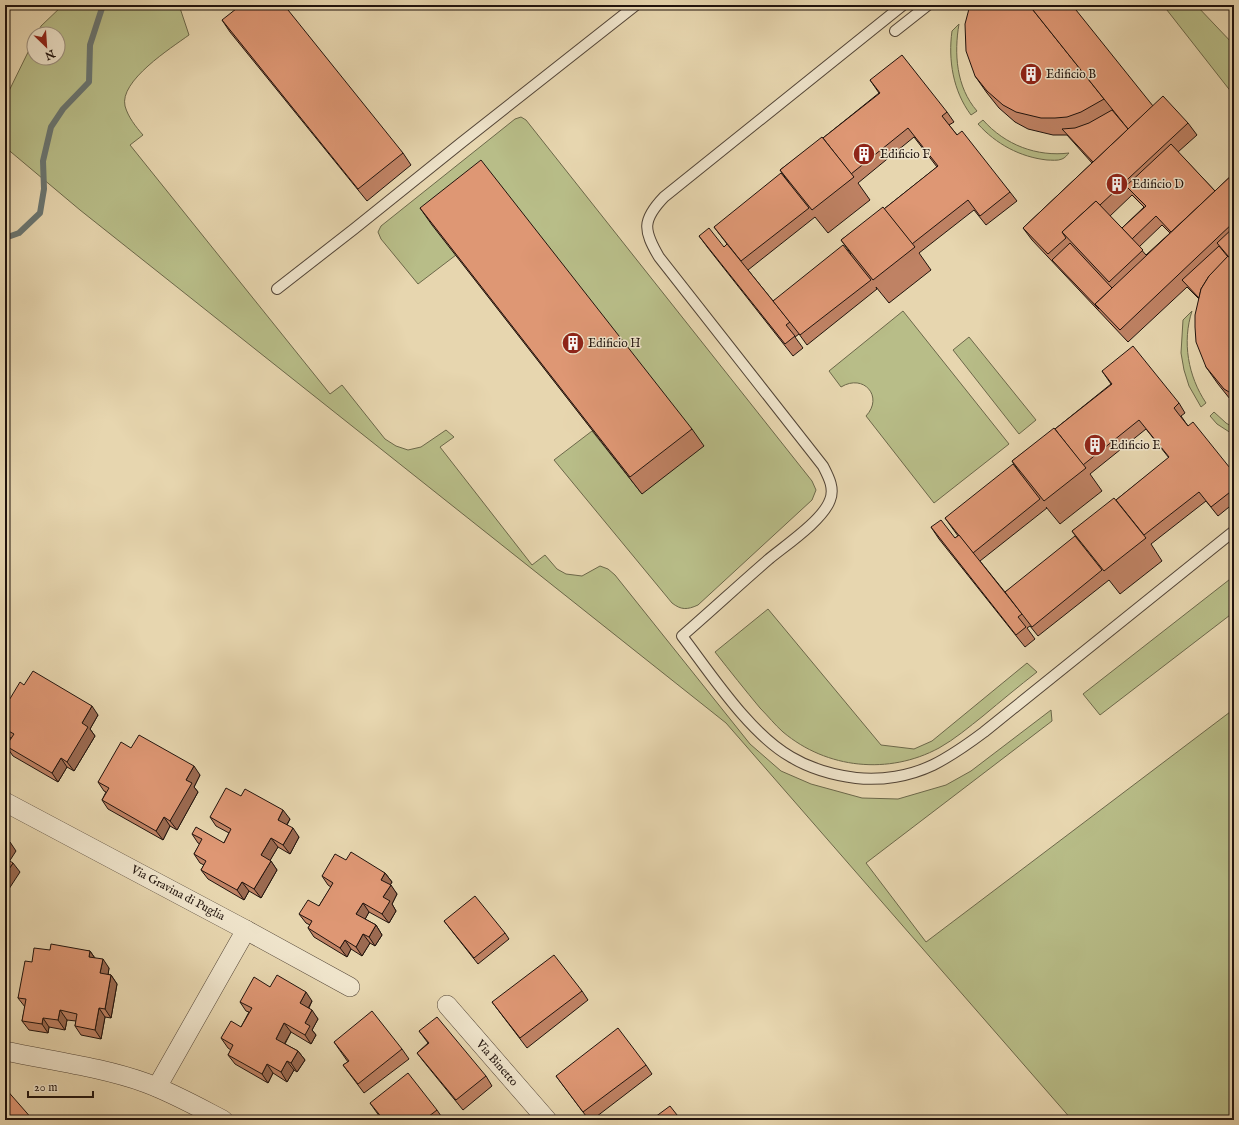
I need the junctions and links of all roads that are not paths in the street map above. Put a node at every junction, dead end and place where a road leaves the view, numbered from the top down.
1 (636, 5) edge
2 (903, 5) edge
3 (928, 5) edge
4 (886, 19) junction
5 (277, 289) dead end
6 (1234, 530) edge
7 (5, 802) edge
8 (246, 930) junction
9 (350, 987) dead end
10 (447, 1005) dead end
11 (5, 1051) edge
12 (156, 1087) junction
13 (223, 1120) edge
14 (547, 1120) edge

1 - 5 lane
2 - 4 lane
3 - 4 lane
4 - 6 lane
7 - 8 street, Via Gravina di Puglia
8 - 9 street, Via Gravina di Puglia
8 - 12 street
10 - 14 street, Via Binetto
11 - 12 street
12 - 13 street

